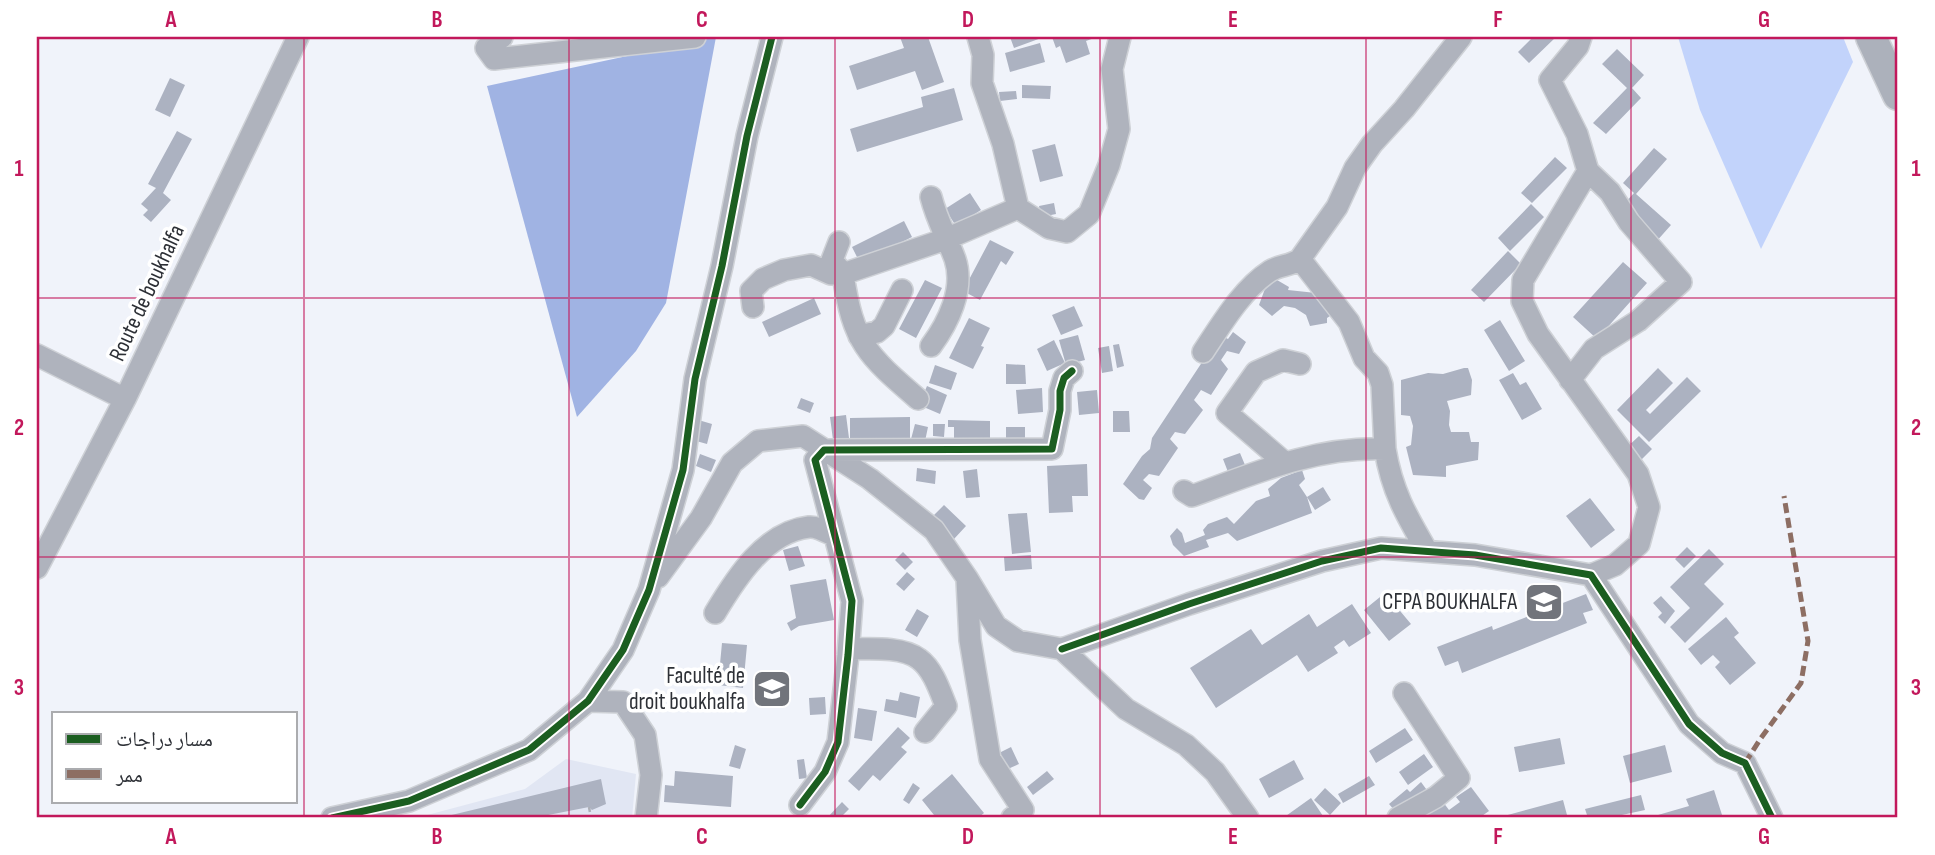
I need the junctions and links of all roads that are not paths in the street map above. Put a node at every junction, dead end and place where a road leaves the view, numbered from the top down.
1 (298, 37) edge
2 (502, 37) edge
3 (695, 37) edge
4 (772, 37) edge
5 (978, 37) edge
6 (1120, 37) edge
7 (1461, 37) edge
8 (1581, 37) edge
9 (1871, 37) edge
10 (1898, 95) edge
11 (1588, 171) junction
12 (932, 197) dead end
13 (1018, 208) junction
14 (946, 239) junction
15 (839, 242) dead end
16 (1300, 259) junction
17 (843, 274) junction
18 (902, 289) dead end
19 (753, 307) dead end
20 (859, 335) junction
21 (930, 346) dead end
22 (1203, 352) dead end
23 (37, 355) edge
24 (1300, 364) dead end
25 (1072, 371) dead end
26 (1570, 380) junction
27 (125, 399) junction
28 (918, 399) dead end
29 (1385, 449) junction
30 (824, 450) junction
31 (1284, 462) junction
32 (1184, 491) dead end
33 (835, 536) junction
34 (1427, 551) junction
35 (37, 568) edge
36 (1591, 575) junction
37 (967, 578) junction
38 (649, 590) junction
39 (715, 613) dead end
40 (849, 649) junction
41 (1062, 649) junction
42 (1405, 693) dead end
43 (588, 701) junction
44 (925, 733) dead end
45 (800, 805) dead end
46 (409, 809) edge
47 (1022, 816) edge
48 (332, 818) edge
49 (646, 818) edge
50 (1248, 818) edge
51 (1398, 818) edge
52 (1772, 818) edge

1 - 27 street, Route de boukhalfa
2 - 3 street
4 - 38 street
5 - 13 street
6 - 13 street
7 - 16 street
8 - 11 street
9 - 10 highway
11 - 26 street
11 - 26 street
12 - 14 street
13 - 14 street
14 - 17 street
14 - 21 street
15 - 17 street
16 - 22 street
16 - 29 street
17 - 19 street
17 - 20 street
18 - 20 street
20 - 28 street
23 - 27 street
24 - 31 street
25 - 30 street
26 - 36 street
27 - 35 street, Route de boukhalfa
29 - 31 street
29 - 34 street
30 - 33 street
30 - 37 street
30 - 38 street
31 - 32 street
33 - 39 street
33 - 40 street
34 - 36 street
34 - 41 street
36 - 52 street
37 - 41 street
37 - 47 street
38 - 43 street
40 - 44 street
40 - 45 street
41 - 50 street
42 - 51 street
43 - 46 street
43 - 49 street
46 - 48 street

